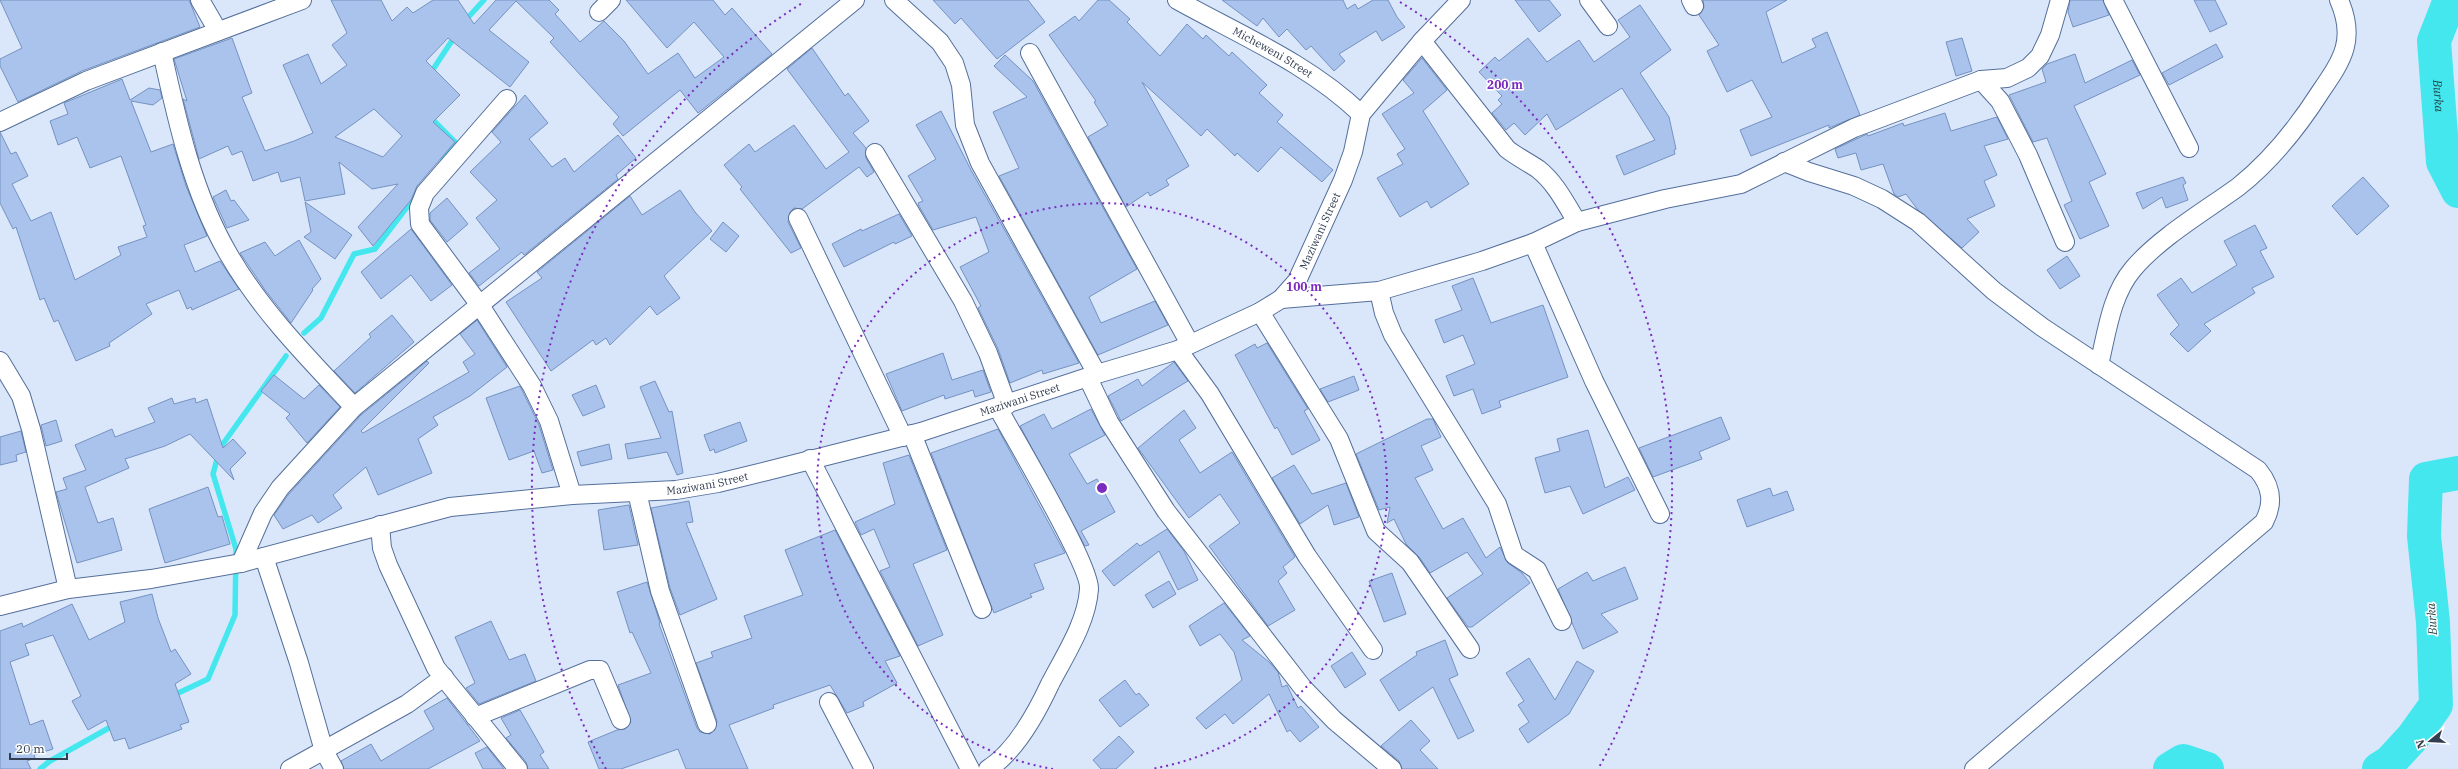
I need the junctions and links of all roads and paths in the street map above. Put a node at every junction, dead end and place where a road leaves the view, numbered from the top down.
1 (200, 0) edge
2 (302, 0) edge
3 (855, 0) edge
4 (894, 0) edge
5 (1177, 0) edge
6 (1461, 0) edge
7 (1589, 0) edge
8 (2060, 0) edge
9 (2113, 0) edge
10 (2339, 0) edge
11 (1608, 26) dead end
12 (218, 31) junction
13 (1422, 41) junction
14 (162, 52) junction
15 (1030, 53) dead end
16 (1980, 80) junction
17 (507, 99) dead end
18 (1361, 114) junction
19 (0, 122) edge
20 (2189, 148) dead end
21 (875, 153) dead end
22 (1784, 162) junction
23 (798, 218) dead end
24 (1577, 222) junction
25 (2065, 242) dead end
26 (1532, 243) junction
27 (1379, 291) junction
28 (1281, 299) junction
29 (479, 304) junction
30 (1260, 312) junction
31 (1184, 347) junction
32 (0, 361) edge
33 (2099, 365) junction
34 (1092, 376) junction
35 (1002, 406) junction
36 (354, 407) junction
37 (908, 435) junction
38 (810, 459) junction
39 (637, 492) junction
40 (572, 495) junction
41 (1660, 514) dead end
42 (389, 522) junction
43 (264, 557) junction
44 (235, 564) junction
45 (68, 589) junction
46 (0, 606) edge
47 (982, 610) dead end
48 (1562, 621) dead end
49 (1470, 649) dead end
50 (1373, 650) dead end
51 (444, 677) junction
52 (829, 702) dead end
53 (475, 716) junction
54 (621, 720) dead end
55 (707, 724) dead end
56 (324, 751) junction
57 (290, 769) edge
58 (334, 769) edge
59 (518, 769) edge
60 (864, 769) edge
61 (970, 769) edge
62 (988, 769) edge
63 (1392, 769) edge
64 (1974, 769) edge

1 - 12 street
2 - 12 street
3 - 29 street
4 - 34 street
5 - 18 street, Micheweni Street
6 - 13 street, Maziwani Street
7 - 11 street
8 - 16 street
9 - 20 street
10 - 33 street
12 - 14 street
13 - 18 street, Maziwani Street
13 - 24 street
14 - 19 street
14 - 36 street
15 - 31 street
16 - 22 street
16 - 25 street
17 - 29 street
18 - 28 street, Maziwani Street
21 - 35 street
22 - 24 street
22 - 33 street
23 - 37 street
24 - 26 street
26 - 27 street
26 - 41 street
27 - 28 street
27 - 48 street
28 - 30 street, Maziwani Street
29 - 36 street
29 - 40 street
30 - 31 street, Maziwani Street
30 - 49 street
31 - 34 street, Maziwani Street
31 - 50 street
32 - 45 street
33 - 64 street
34 - 35 street, Maziwani Street
34 - 63 street
35 - 37 street, Maziwani Street
35 - 62 street
36 - 44 street
37 - 38 street, Maziwani Street
37 - 47 street
38 - 39 street, Maziwani Street
38 - 61 street
39 - 40 street, Maziwani Street
39 - 55 street
40 - 42 street, Maziwani Street
42 - 43 street, Maziwani Street
42 - 51 street
43 - 44 street, Maziwani Street
43 - 56 street
44 - 45 street, Maziwani Street
45 - 46 street, Maziwani Street
51 - 53 street
51 - 56 street
52 - 60 street
53 - 54 street
53 - 59 street
56 - 57 street
56 - 58 street

